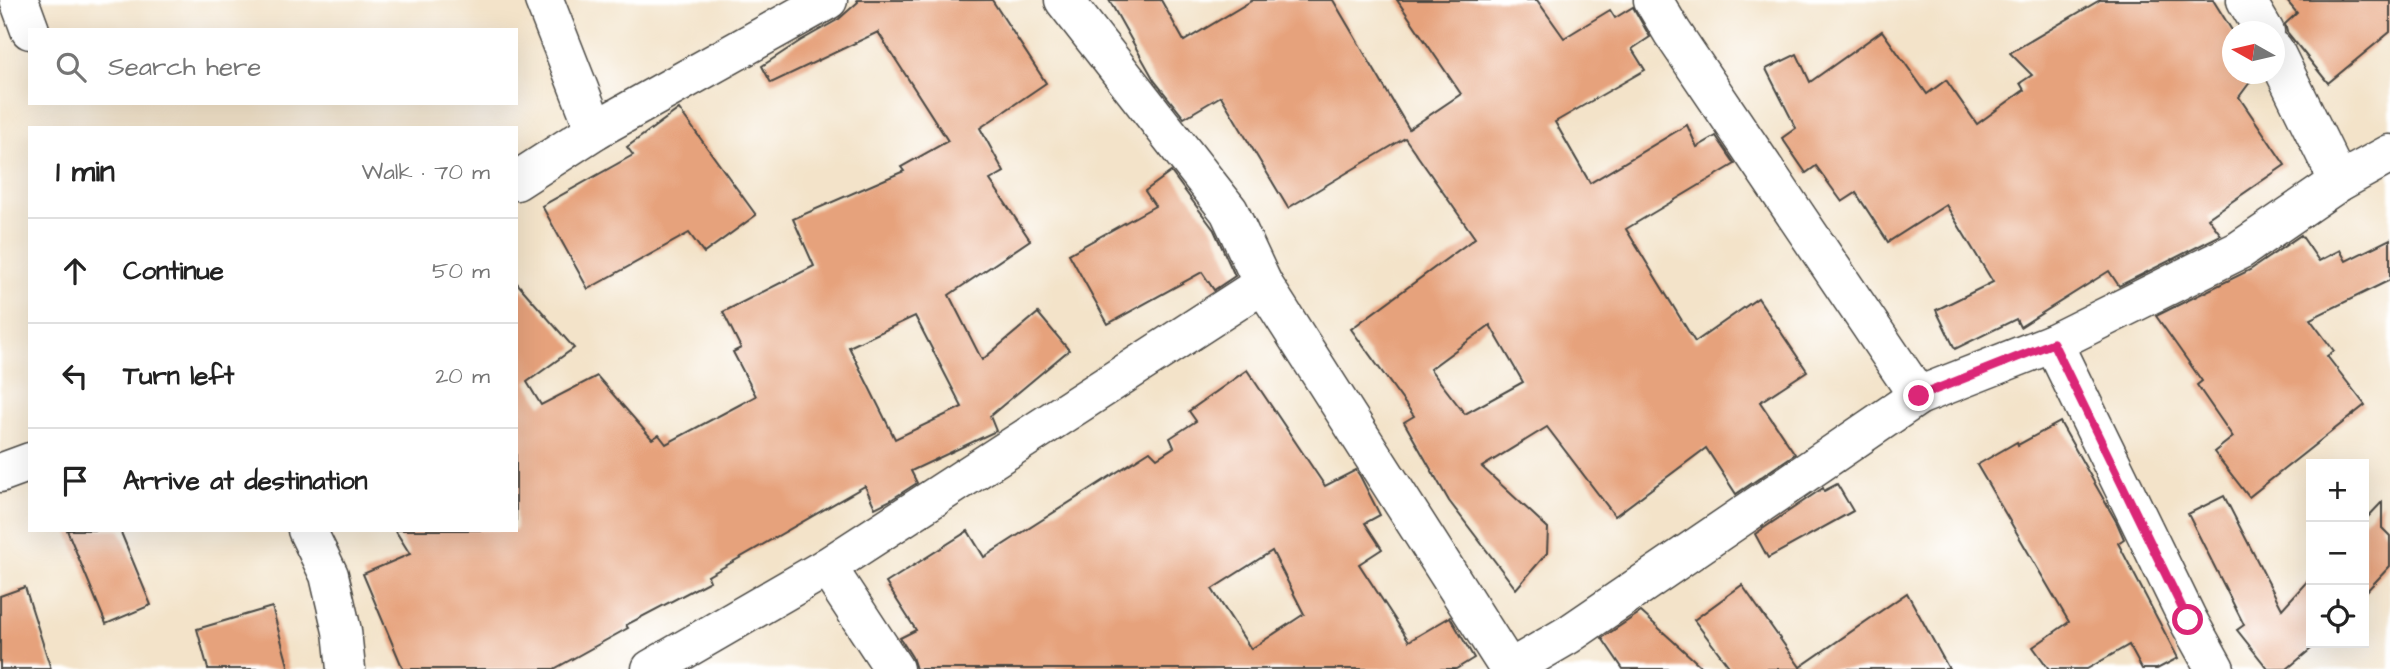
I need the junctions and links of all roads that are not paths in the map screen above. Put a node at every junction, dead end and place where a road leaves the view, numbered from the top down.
1 (19, 0) edge
2 (544, 0) edge
3 (828, 0) edge
4 (1064, 0) edge
5 (1653, 0) edge
6 (2246, 0) edge
7 (2258, 21) edge
8 (29, 28) edge
9 (2285, 72) edge
10 (595, 130) junction
11 (2390, 154) edge
12 (518, 180) edge
13 (2339, 182) junction
14 (1263, 284) junction
15 (2053, 343) junction
16 (1919, 396) junction
17 (28, 463) edge
18 (0, 473) edge
19 (308, 532) edge
20 (827, 567) junction
21 (346, 669) edge
22 (651, 669) edge
23 (894, 669) edge
24 (1509, 669) edge
25 (2216, 669) edge

1 - 8 street
2 - 10 street
3 - 10 street
4 - 14 street
5 - 16 street
6 - 7 street
9 - 13 street
10 - 12 street
11 - 13 street
13 - 15 street
14 - 20 street
14 - 24 street
15 - 16 street
15 - 25 street
16 - 24 street
17 - 18 street
19 - 21 street
20 - 22 street
20 - 23 street

